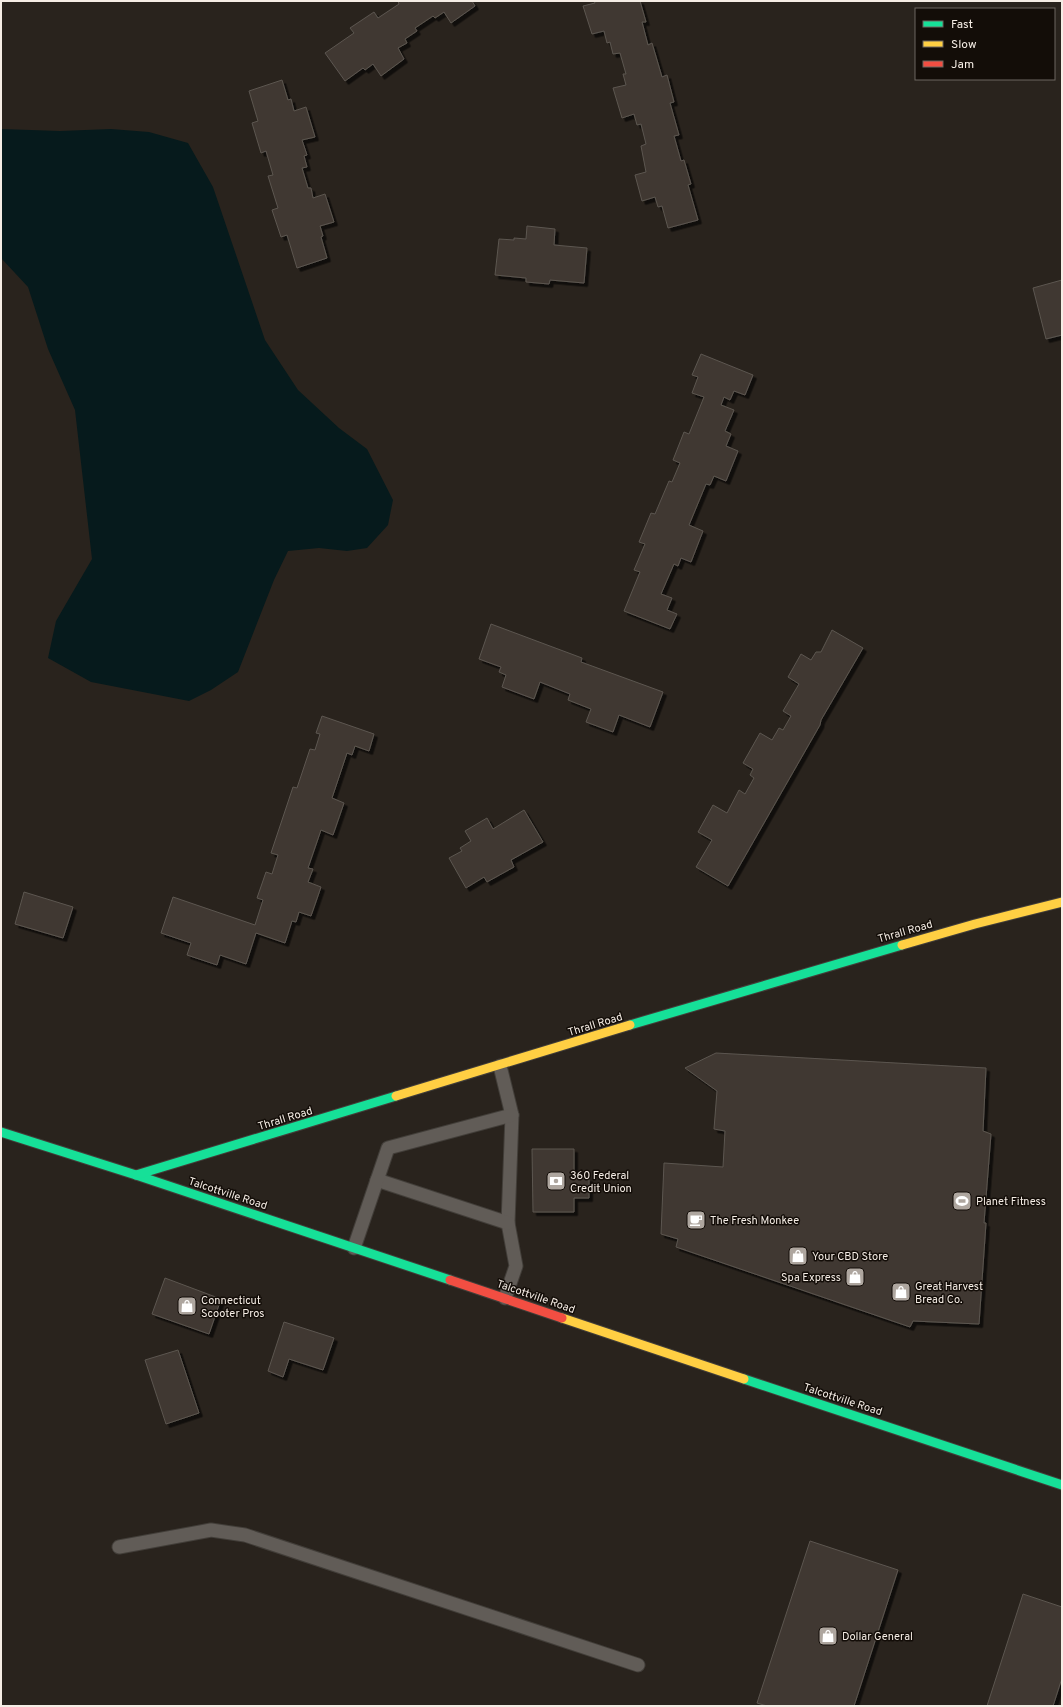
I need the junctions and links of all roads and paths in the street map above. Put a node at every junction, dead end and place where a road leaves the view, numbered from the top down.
1 (1062, 902) edge
2 (500, 1066) junction
3 (512, 1115) junction
4 (1, 1132) edge
5 (136, 1175) junction
6 (377, 1180) junction
7 (508, 1223) junction
8 (354, 1248) junction
9 (505, 1298) junction
10 (1062, 1485) edge
11 (119, 1547) dead end
12 (638, 1665) dead end

1 - 2 main road, Thrall Road
2 - 3 lane
2 - 5 main road, Thrall Road
3 - 6 lane
3 - 7 lane
4 - 5 main road, Talcottville Road
5 - 8 main road, Talcottville Road
6 - 7 lane
6 - 8 lane
7 - 9 lane
8 - 9 main road, Talcottville Road
9 - 10 main road, Talcottville Road
11 - 12 lane

